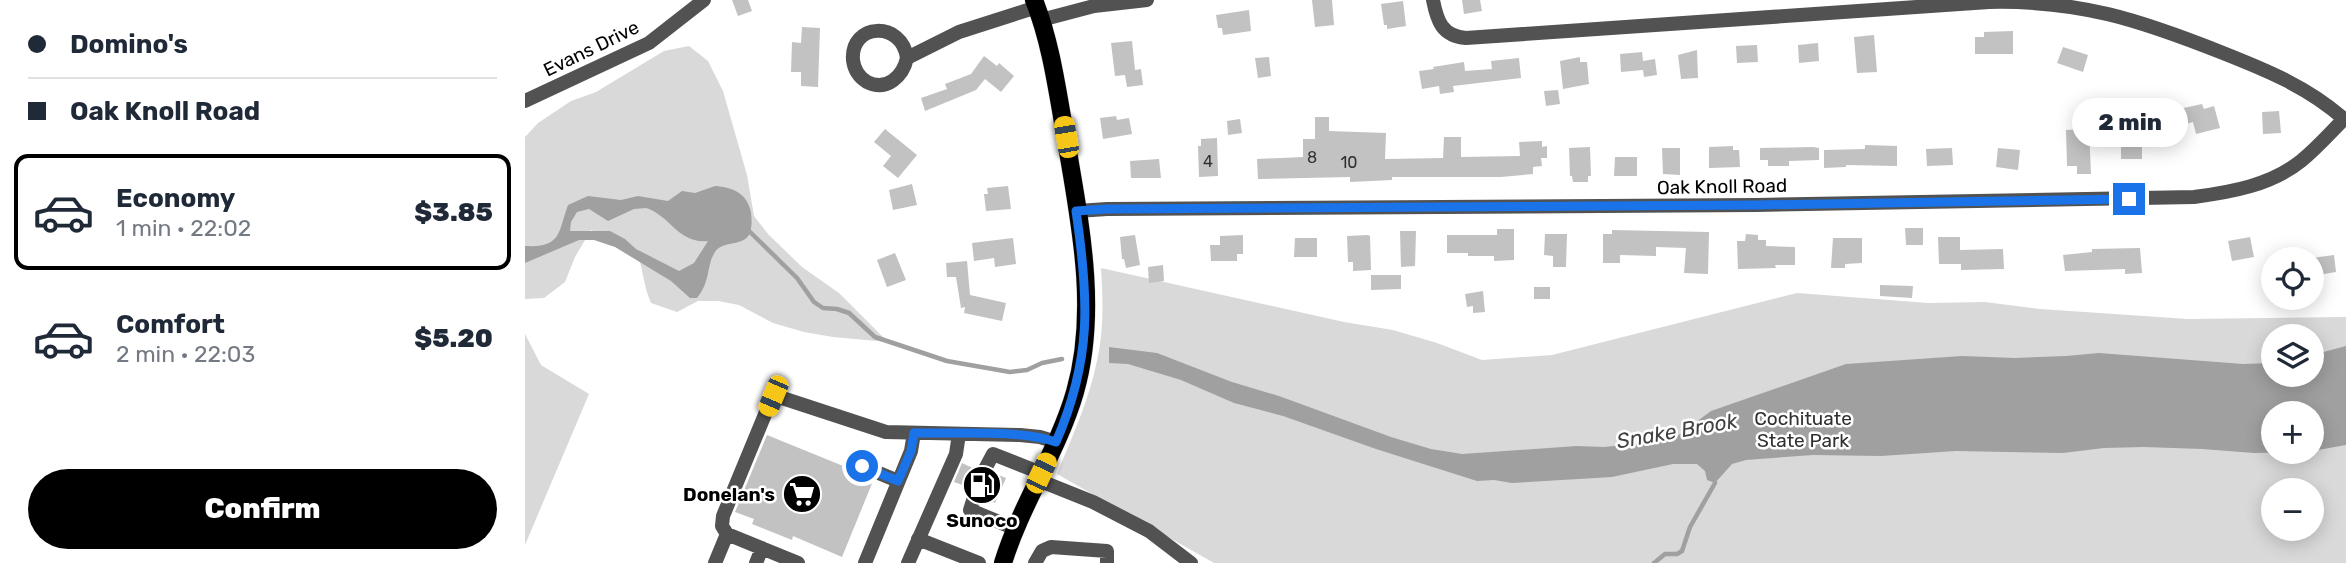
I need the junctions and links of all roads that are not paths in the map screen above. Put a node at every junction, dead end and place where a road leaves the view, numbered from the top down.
1 (704, 0) edge
2 (1147, 0) edge
3 (1433, 0) edge
4 (1038, 9) edge
5 (907, 58) dead end
6 (525, 101) edge
7 (1076, 211) junction
8 (914, 433) junction
9 (959, 434) junction
10 (1056, 442) junction
11 (862, 466) dead end
12 (985, 469) dead end
13 (1040, 477) junction
14 (898, 481) junction
15 (975, 494) dead end
16 (1016, 529) junction
17 (727, 534) junction
18 (918, 539) junction
19 (762, 548) junction
20 (715, 563) edge
21 (756, 563) edge
22 (799, 563) edge
23 (865, 563) edge
24 (908, 563) edge
25 (979, 563) edge
26 (1003, 563) edge
27 (1035, 563) edge
28 (1107, 563) edge
29 (1191, 563) edge

1 - 6 street, Evans Drive
2 - 4 street
3 - 7 street, Oak Knoll Road
4 - 5 street
4 - 7 main road
7 - 10 main road
8 - 9 street
8 - 14 street
8 - 17 street
9 - 10 street
9 - 18 street
10 - 13 main road
11 - 14 street
12 - 13 street
13 - 16 main road
13 - 29 street
14 - 23 street
15 - 16 street
16 - 26 main road
17 - 19 street
17 - 20 street
18 - 24 street
18 - 25 street
19 - 21 street
19 - 22 street
27 - 28 street

